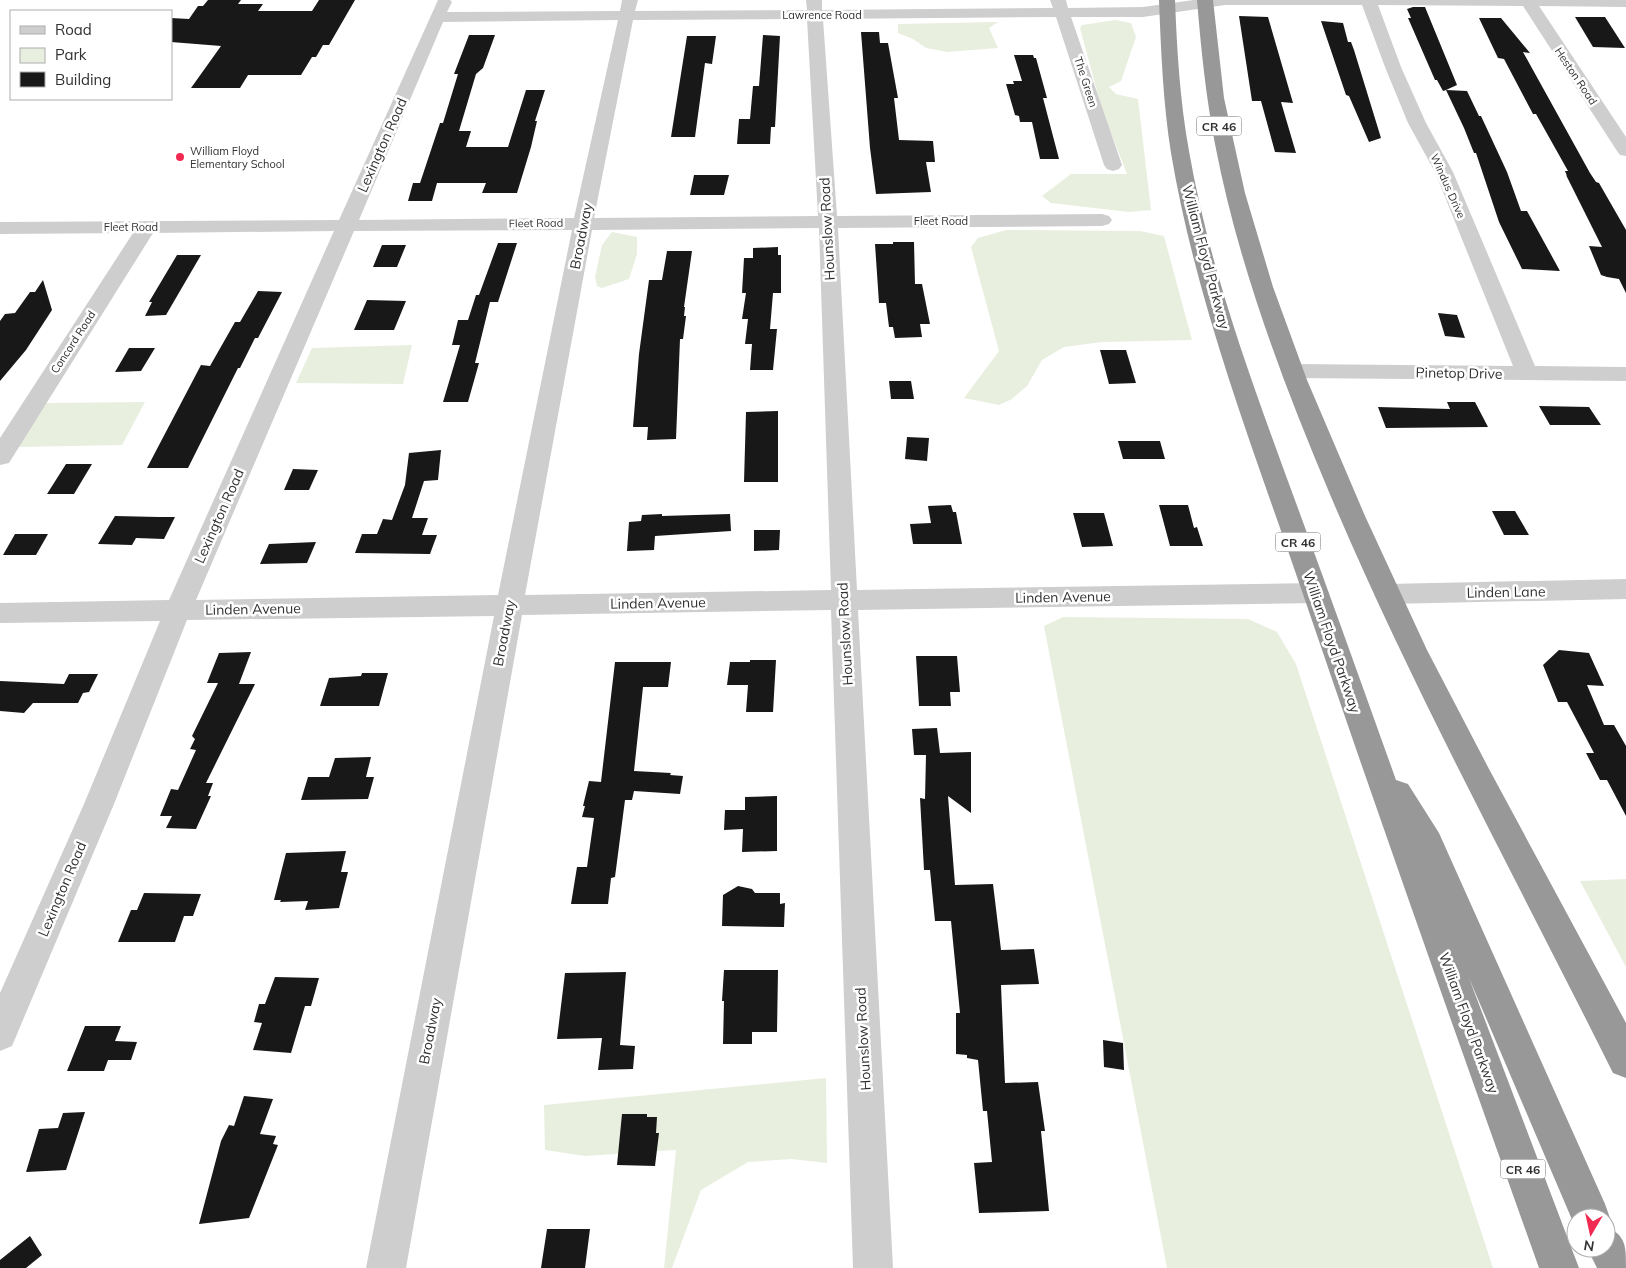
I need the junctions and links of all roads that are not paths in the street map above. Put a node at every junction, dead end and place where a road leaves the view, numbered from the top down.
1 (445, 0) edge
2 (1368, 1) edge
3 (1528, 1) edge
4 (1205, 2) edge
5 (1626, 2) edge
6 (1167, 4) edge
7 (1061, 6) edge
8 (814, 7) edge
9 (629, 8) edge
10 (437, 17) junction
11 (1626, 151) edge
12 (1113, 165) dead end
13 (1102, 220) dead end
14 (828, 221) junction
15 (583, 223) junction
16 (346, 226) junction
17 (147, 227) junction
18 (0, 228) edge
19 (1293, 371) junction
20 (1527, 373) junction
21 (1626, 374) edge
22 (0, 457) edge
23 (1626, 589) edge
24 (1316, 593) junction
25 (1387, 594) junction
26 (843, 600) junction
27 (510, 605) junction
28 (178, 610) junction
29 (0, 613) edge
30 (1371, 754) junction
31 (0, 1034) edge
32 (1626, 1060) edge
33 (1588, 1208) edge
34 (386, 1268) edge
35 (873, 1268) edge
36 (1559, 1268) edge

1 - 10 street, Lexington Road
2 - 3 street, Lawrence Road
2 - 4 street, Lawrence Road
2 - 20 street, Windus Drive
3 - 5 street, Lawrence Road
3 - 11 street, Heston Road
4 - 6 street, Lawrence Road
4 - 19 highway, CR 46
6 - 7 street, Lawrence Road
6 - 24 highway, William Floyd Parkway / CR 46
7 - 8 street, Lawrence Road
7 - 12 street, The Green
8 - 9 street, Lawrence Road
8 - 14 street, Hounslow Road
9 - 10 street, Lawrence Road
9 - 15 street, Broadway
10 - 16 street, Lexington Road
13 - 14 street, Fleet Road
14 - 15 street, Fleet Road
14 - 26 street, Hounslow Road
15 - 16 street, Fleet Road
15 - 27 street, Broadway
16 - 17 street, Fleet Road
16 - 28 street, Lexington Road
17 - 18 street, Fleet Road
17 - 22 street, Concord Road
19 - 20 street, Pinetop Drive
19 - 25 highway, CR 46
20 - 21 street, Pinetop Drive
23 - 25 street, Linden Lane
24 - 26 street, Linden Avenue
24 - 30 highway, William Floyd Parkway / CR 46
25 - 32 highway, CR 46
26 - 27 street, Linden Avenue
26 - 35 street, Hounslow Road
27 - 28 street, Linden Avenue
27 - 34 street, Broadway
28 - 29 street, Linden Avenue
28 - 31 street, Lexington Road
30 - 33 highway
30 - 36 highway, William Floyd Parkway / CR 46

